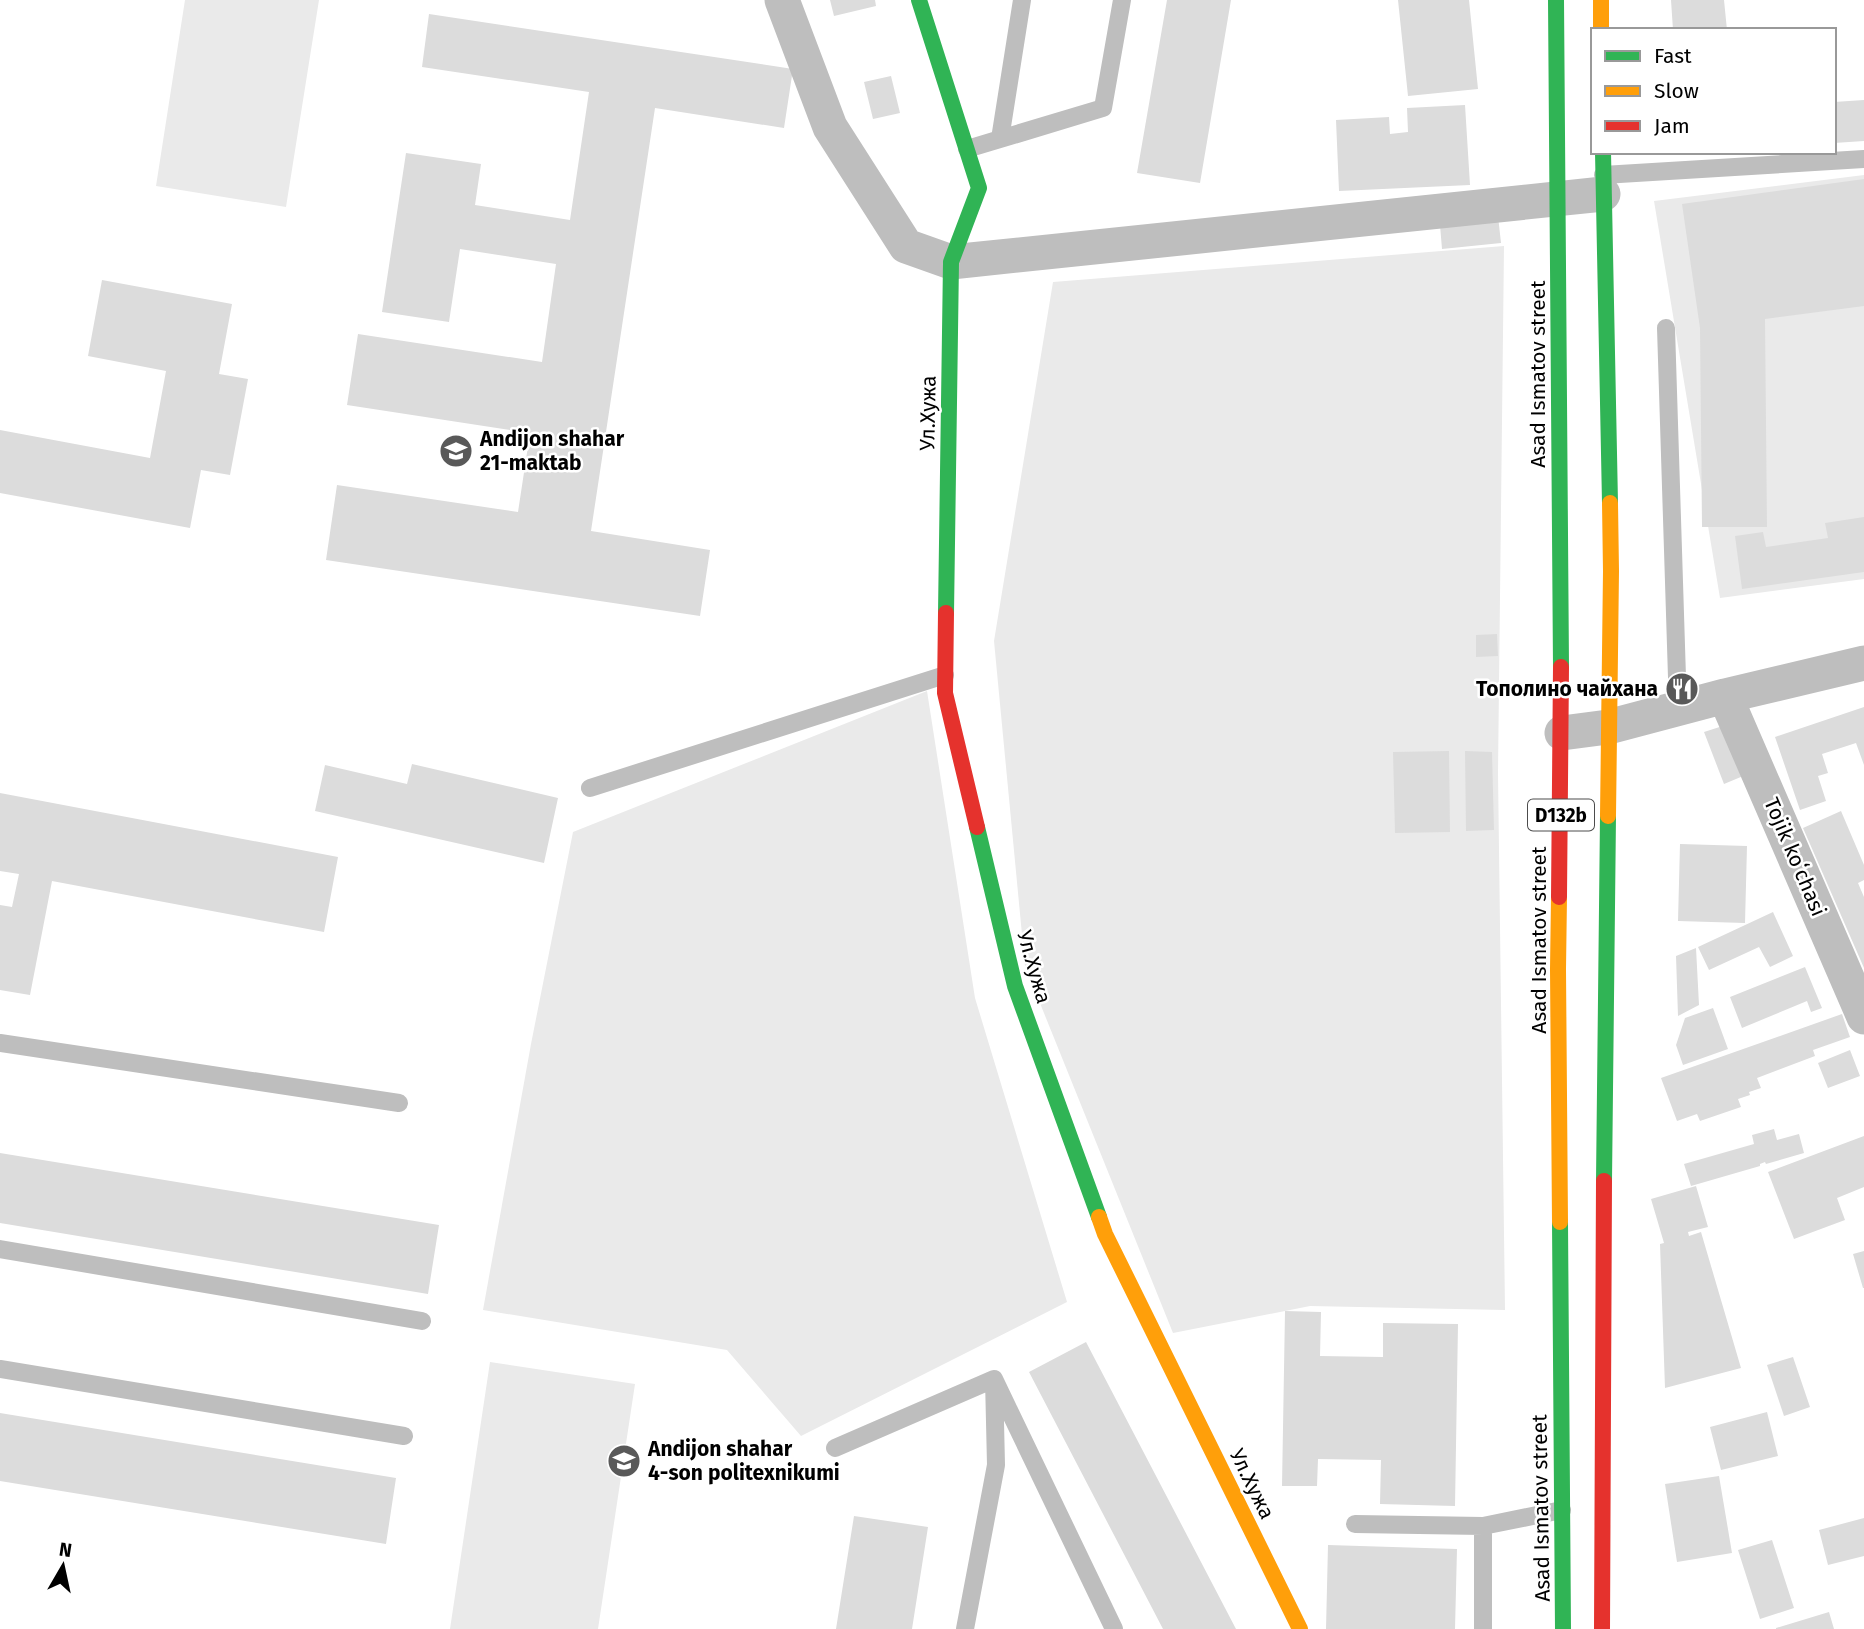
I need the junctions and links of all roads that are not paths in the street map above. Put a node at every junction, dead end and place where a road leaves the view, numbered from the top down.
1 (782, 0) edge
2 (919, 0) edge
3 (1022, 0) edge
4 (1122, 0) edge
5 (1556, 0) edge
6 (1601, 0) edge
7 (1601, 28) edge
8 (1000, 139) junction
9 (967, 149) junction
10 (1603, 154) edge
11 (1864, 159) edge
12 (1603, 185) junction
13 (1557, 199) junction
14 (951, 262) junction
15 (1665, 328) dead end
16 (1864, 663) edge
17 (945, 675) junction
18 (1725, 696) junction
19 (1678, 709) junction
20 (1608, 727) junction
21 (1562, 733) junction
22 (590, 788) dead end
23 (1864, 1017) edge
24 (0, 1043) edge
25 (399, 1103) dead end
26 (0, 1250) edge
27 (422, 1321) dead end
28 (0, 1369) edge
29 (994, 1379) junction
30 (404, 1436) dead end
31 (835, 1448) dead end
32 (1562, 1510) junction
33 (1355, 1524) dead end
34 (1483, 1526) junction
35 (965, 1629) edge
36 (1114, 1629) edge
37 (1300, 1629) edge
38 (1483, 1629) edge
39 (1563, 1629) edge
40 (1602, 1629) edge

1 - 14 street
2 - 9 main road, Ул.Хужа
3 - 8 lane
4 - 8 lane
5 - 13 main road, Asad Ismatov street / D132b
6 - 7 main road
8 - 9 lane
9 - 14 main road, Ул.Хужа
10 - 12 main road, D132b
11 - 12 lane
12 - 13 street
12 - 20 main road, D132b
13 - 14 street
13 - 21 main road, Asad Ismatov street / D132b
14 - 17 main road, Ул.Хужа
15 - 19 lane
16 - 18 street
17 - 22 lane
17 - 37 main road, Ул.Хужа
18 - 19 street
18 - 23 street, Tojik koʻchasi
19 - 20 street
20 - 21 street
20 - 40 main road, D132b
21 - 32 main road, Asad Ismatov street / D132b
24 - 25 lane
26 - 27 lane
28 - 30 lane
29 - 31 lane
29 - 35 lane
29 - 36 lane
32 - 34 lane
32 - 39 main road, Asad Ismatov street / D132b
33 - 34 lane
34 - 38 lane

